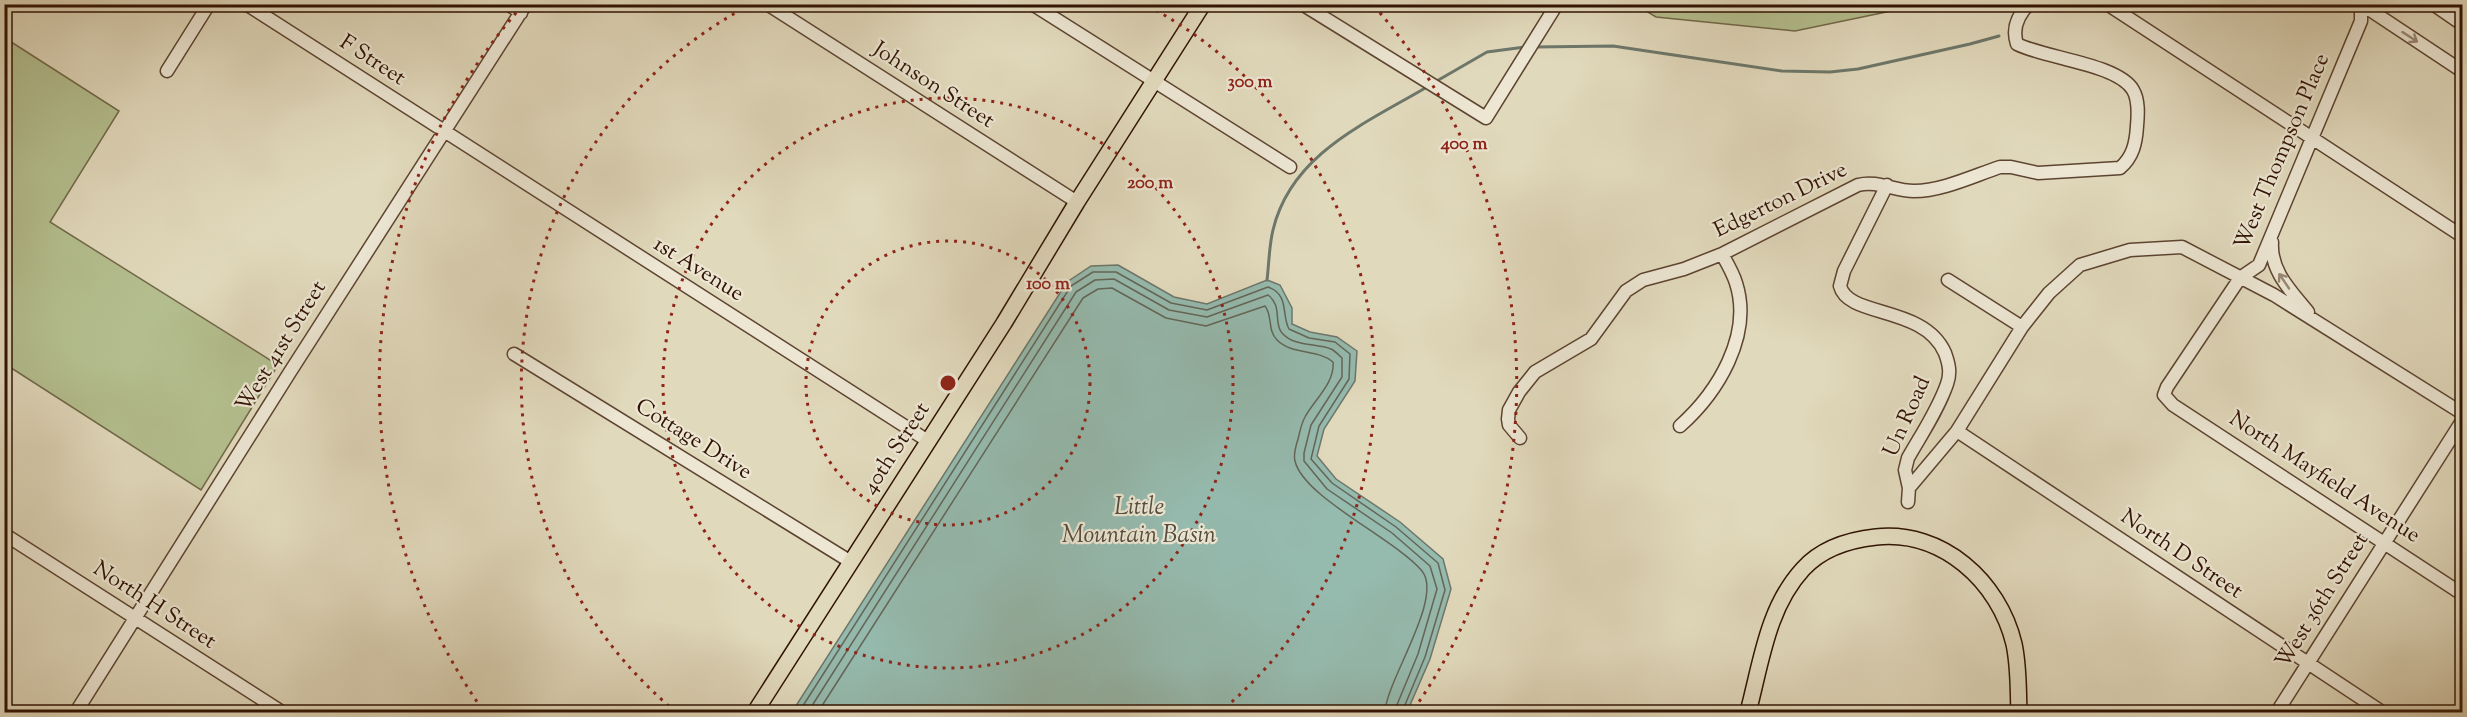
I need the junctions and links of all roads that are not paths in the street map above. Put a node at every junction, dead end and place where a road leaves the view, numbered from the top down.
1 (209, 4) edge
2 (246, 4) edge
3 (508, 4) edge
4 (767, 4) edge
5 (1032, 4) edge
6 (1203, 4) edge
7 (1302, 4) edge
8 (1557, 4) edge
9 (2029, 4) edge
10 (2107, 4) edge
11 (2361, 4) edge
12 (2433, 4) edge
13 (524, 9) edge
14 (2463, 24) edge
15 (167, 71) dead end
16 (2463, 71) edge
17 (1153, 82) junction
18 (445, 133) junction
19 (2313, 138) junction
20 (1290, 167) dead end
21 (1887, 185) junction
22 (1077, 202) junction
23 (2272, 235) junction
24 (2463, 236) edge
25 (1722, 254) junction
26 (2240, 278) junction
27 (1948, 280) dead end
28 (2315, 320) junction
29 (2022, 327) junction
30 (514, 354) dead end
31 (2164, 395) joint
32 (2463, 413) edge
33 (2463, 421) edge
34 (1680, 426) dead end
35 (1957, 431) junction
36 (1520, 438) dead end
37 (928, 441) junction
38 (1909, 488) junction
39 (1908, 502) dead end
40 (4, 534) edge
41 (2385, 543) junction
42 (851, 562) junction
43 (2463, 594) edge
44 (135, 619) junction
45 (2308, 664) junction
46 (76, 712) edge
47 (282, 712) edge
48 (755, 712) edge
49 (1748, 712) edge
50 (2019, 712) edge
51 (2277, 712) edge
52 (2382, 712) edge

1 - 15 street
2 - 18 street, F Street
3 - 13 street
4 - 22 street, Johnson Street
5 - 17 street
6 - 17 main road, 40th Street
7 - 8 street
9 - 21 street, Edgerton Drive
10 - 19 street
11 -> 16 street
11 - 19 street, West Thompson Place
12 - 14 street
13 - 18 street, West 41st Street
17 - 20 street
17 - 22 main road, 40th Street
18 - 37 street, 1st Avenue
18 - 44 street, West 41st Street
19 - 23 street, West Thompson Place
19 - 24 street
21 - 25 street, Edgerton Drive
21 - 38 street, Un Road
22 - 37 main road, 40th Street
23 - 26 street, West Thompson Place
28 -> 23 street
25 - 34 street
25 - 36 street, Edgerton Drive
26 - 28 street
26 - 29 street
26 - 31 street, West Thompson Place
27 - 29 street
28 - 32 street
29 - 35 street
30 - 42 street, Cottage Drive
31 - 41 street, North Mayfield Avenue
33 - 41 street, West 36th Street
35 - 38 street
35 - 45 street, North D Street
37 - 42 main road, 40th Street
38 - 39 street
40 - 44 street, North H Street
41 - 43 street, North Mayfield Avenue
41 - 45 street, West 36th Street
42 - 48 main road, 40th Street
44 - 46 street, West 41st Street
44 - 47 street, North H Street
45 - 51 street, West 36th Street
45 - 52 street, North D Street
49 - 50 main road

